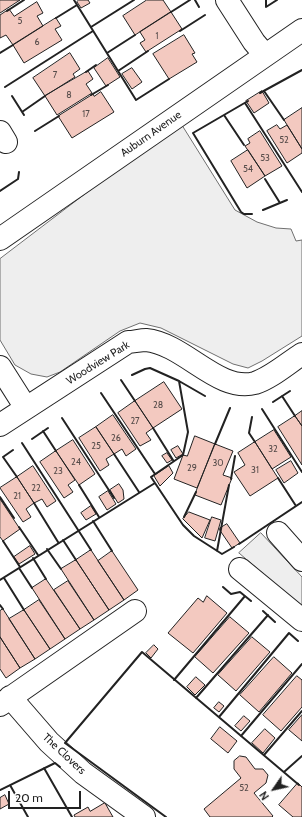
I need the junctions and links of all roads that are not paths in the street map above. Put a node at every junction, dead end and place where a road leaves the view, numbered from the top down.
1 (227, 0) edge
2 (302, 30) edge
3 (265, 55) junction
4 (0, 239) edge
5 (302, 354) edge
6 (0, 367) edge
7 (26, 408) junction
8 (0, 425) edge
9 (278, 533) dead end
10 (302, 560) edge
11 (240, 569) dead end
12 (135, 612) dead end
13 (302, 620) edge
14 (5, 701) edge
15 (144, 817) edge

1 - 3 street
2 - 3 street, Auburn Avenue
3 - 4 street, Auburn Avenue
5 - 7 street, Woodview Park
6 - 7 street
7 - 8 street, Woodview Park
9 - 10 street
11 - 13 street
12 - 14 street, The Clovers
14 - 15 street, The Clovers

